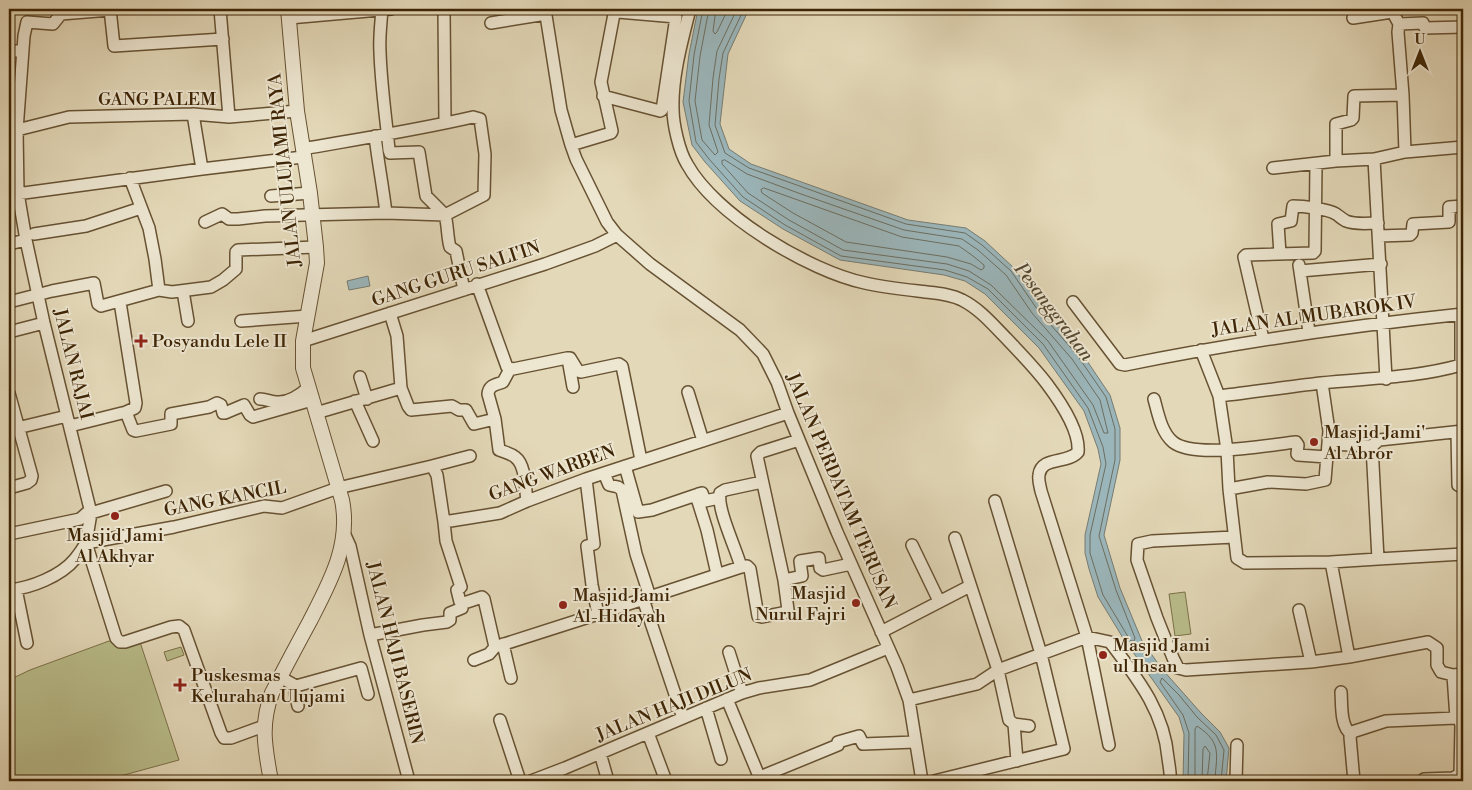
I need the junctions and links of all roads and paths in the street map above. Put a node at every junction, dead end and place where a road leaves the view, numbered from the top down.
1 (220, 9) edge
2 (385, 9) edge
3 (444, 9) edge
4 (690, 9) edge
5 (110, 10) edge
6 (1392, 10) edge
7 (545, 11) edge
8 (289, 14) edge
9 (1353, 18) dead end
10 (491, 23) dead end
11 (1399, 24) junction
12 (1463, 27) edge
13 (223, 39) junction
14 (9, 51) edge
15 (22, 51) junction
16 (1403, 95) junction
17 (603, 96) junction
18 (14, 108) edge
19 (297, 112) junction
20 (193, 114) junction
21 (229, 117) junction
22 (445, 123) junction
23 (17, 130) junction
24 (388, 133) junction
25 (375, 136) junction
26 (571, 145) junction
27 (1463, 147) edge
28 (1405, 152) junction
29 (303, 153) junction
30 (1374, 159) junction
31 (1336, 161) junction
32 (1316, 164) junction
33 (1273, 168) dead end
34 (202, 169) junction
35 (130, 178) junction
36 (310, 192) junction
37 (13, 194) edge
38 (272, 196) dead end
39 (1463, 206) edge
40 (1315, 207) junction
41 (141, 208) junction
42 (386, 212) junction
43 (313, 215) junction
44 (445, 215) junction
45 (205, 222) dead end
46 (1378, 223) junction
47 (617, 235) junction
48 (1379, 236) junction
49 (30, 237) junction
50 (9, 244) edge
51 (316, 248) junction
52 (1280, 254) junction
53 (1297, 254) junction
54 (1381, 264) junction
55 (1300, 271) junction
56 (478, 284) junction
57 (159, 290) junction
58 (464, 290) junction
59 (183, 291) junction
60 (38, 295) junction
61 (9, 302) edge
62 (120, 302) junction
63 (1073, 302) dead end
64 (390, 313) junction
65 (1462, 314) edge
66 (308, 316) junction
67 (241, 321) dead end
68 (188, 322) dead end
69 (1384, 322) junction
70 (44, 323) junction
71 (9, 332) edge
72 (1309, 332) junction
73 (1263, 339) junction
74 (303, 341) junction
75 (1201, 350) junction
76 (567, 358) junction
77 (510, 369) junction
78 (360, 377) dead end
79 (1386, 379) junction
80 (1322, 383) junction
81 (573, 387) dead end
82 (401, 388) junction
83 (688, 392) dead end
84 (9, 393) edge
85 (1219, 396) junction
86 (260, 399) dead end
87 (367, 399) junction
88 (1154, 399) dead end
89 (312, 400) junction
90 (355, 401) junction
91 (126, 412) junction
92 (788, 412) junction
93 (495, 419) junction
94 (69, 421) junction
95 (14, 429) edge
96 (1460, 431) edge
97 (799, 440) junction
98 (373, 441) dead end
99 (703, 441) junction
100 (1329, 444) junction
101 (1372, 446) junction
102 (1227, 450) junction
103 (470, 456) dead end
104 (1327, 457) junction
105 (641, 460) junction
106 (432, 466) junction
107 (625, 466) junction
108 (604, 473) junction
109 (586, 479) junction
110 (762, 482) junction
111 (9, 488) edge
112 (338, 488) junction
113 (1463, 488) edge
114 (1229, 489) junction
115 (166, 491) dead end
116 (696, 495) junction
117 (720, 498) junction
118 (527, 501) junction
119 (995, 501) dead end
120 (90, 512) junction
121 (444, 522) junction
122 (344, 533) junction
123 (9, 534) edge
124 (1234, 537) junction
125 (955, 538) dead end
126 (86, 543) junction
127 (912, 545) dead end
128 (1463, 554) edge
129 (1378, 559) junction
130 (1331, 562) junction
131 (851, 564) junction
132 (740, 567) junction
133 (718, 574) junction
134 (784, 580) junction
135 (970, 586) junction
136 (12, 589) edge
137 (646, 598) junction
138 (939, 600) junction
139 (462, 603) junction
140 (1299, 610) dead end
141 (598, 614) junction
142 (881, 632) junction
143 (370, 635) junction
144 (1087, 637) junction
145 (27, 643) dead end
146 (499, 646) junction
147 (888, 648) junction
148 (729, 652) dead end
149 (1041, 654) junction
150 (1350, 657) junction
151 (474, 660) dead end
152 (1312, 662) junction
153 (998, 670) junction
154 (1458, 675) edge
155 (280, 677) junction
156 (511, 678) dead end
157 (296, 686) junction
158 (1341, 692) dead end
159 (742, 693) junction
160 (368, 694) dead end
161 (727, 699) junction
162 (909, 700) junction
163 (298, 706) dead end
164 (706, 708) junction
165 (682, 718) junction
166 (500, 720) dead end
167 (1460, 723) edge
168 (1014, 724) junction
169 (264, 726) junction
170 (1029, 726) dead end
171 (648, 733) junction
172 (1350, 734) junction
173 (915, 742) junction
174 (1237, 745) dead end
175 (1109, 746) dead end
176 (600, 753) junction
177 (721, 759) dead end
178 (1017, 761) junction
179 (1462, 774) edge
180 (760, 779) edge
181 (271, 781) edge
182 (409, 781) edge
183 (520, 781) edge
184 (531, 781) edge
185 (608, 781) edge
186 (666, 781) edge
187 (922, 781) edge
188 (934, 781) edge
189 (1170, 781) edge
190 (1236, 781) edge
191 (1354, 781) edge
192 (1422, 781) edge

1 - 13 street
2 - 8 street
2 - 24 street
3 - 22 street
4 - 144 street
5 - 13 street
5 - 15 street, JALAN RAJAI
6 - 9 street
6 - 11 street
7 - 10 street
7 - 26 street, JALAN PERDATAM TERUSAN
8 - 19 street, JALAN ULUJAMI RAYA
11 - 12 street
11 - 16 street
13 - 21 street
14 - 15 street
15 - 18 street, JALAN RAJAI
16 - 28 street
16 - 31 street
17 - 17 street
17 - 26 street
18 - 23 street, JALAN RAJAI
19 - 21 street, GANG PALEM
19 - 29 street, JALAN ULUJAMI RAYA
20 - 21 street, GANG PALEM
20 - 23 street, GANG PALEM
20 - 34 street
22 - 24 street
22 - 44 street
23 - 37 street, JALAN RAJAI
24 - 25 street
24 - 44 street
25 - 29 street
25 - 42 street
26 - 47 street, JALAN PERDATAM TERUSAN
27 - 28 street
28 - 30 street
29 - 34 street
29 - 36 street, JALAN ULUJAMI RAYA
30 - 31 street
30 - 46 street
31 - 32 street
32 - 33 street
32 - 40 street
34 - 35 street
35 - 37 street
35 - 41 street
36 - 38 street
36 - 43 street, JALAN ULUJAMI RAYA
37 - 49 street, JALAN RAJAI
39 - 48 street
40 - 46 street
40 - 52 street
40 - 53 street
41 - 49 street
41 - 57 street
42 - 43 street
42 - 44 street
43 - 45 street
43 - 51 street, JALAN ULUJAMI RAYA
44 - 58 street
46 - 48 street
47 - 56 street, GANG GURU SALI'IN
47 - 92 street, JALAN PERDATAM TERUSAN
48 - 54 street
49 - 50 street
49 - 60 street, JALAN RAJAI
51 - 59 street
51 - 66 street, JALAN ULUJAMI RAYA
52 - 53 street
52 - 73 street
53 - 55 street
54 - 55 street
54 - 69 street
55 - 72 street
56 - 58 street, GANG GURU SALI'IN
56 - 77 street
57 - 59 street
57 - 62 street
58 - 64 street, GANG GURU SALI'IN
59 - 68 street
60 - 61 street
60 - 62 street
60 - 70 street, JALAN RAJAI
62 - 91 street
63 - 75 street
64 - 74 street, GANG GURU SALI'IN
64 - 82 street
65 - 69 street, JALAN AL MUBAROK IV
65 - 79 street
66 - 67 street
66 - 74 street, JALAN ULUJAMI RAYA
69 - 72 street, JALAN AL MUBAROK IV
69 - 79 street
70 - 71 street
70 - 94 street, JALAN RAJAI
72 - 73 street, JALAN AL MUBAROK IV
73 - 75 street, JALAN AL MUBAROK IV
74 - 89 street, JALAN ULUJAMI RAYA
75 - 85 street, JALAN AL MUBAROK IV
76 - 77 street
76 - 81 street
76 - 105 street
77 - 93 street
78 - 87 street
79 - 80 street
80 - 85 street
80 - 100 street
82 - 87 street
82 - 93 street
83 - 99 street
84 - 95 street
85 - 102 street, JALAN AL MUBAROK IV
86 - 89 street
87 - 90 street
88 - 102 street
89 - 90 street
89 - 91 street
89 - 112 street, JALAN ULUJAMI RAYA
90 - 98 street
91 - 94 street
92 - 97 street, JALAN PERDATAM TERUSAN
92 - 99 street, GANG WARBEN
93 - 118 street
94 - 95 street
94 - 120 street, JALAN RAJAI
95 - 111 street
96 - 101 street
96 - 113 street
97 - 110 street
97 - 131 street, JALAN PERDATAM TERUSAN
99 - 105 street, GANG WARBEN
100 - 101 street
100 - 104 street
101 - 129 street
102 - 104 street
102 - 114 street, JALAN AL MUBAROK IV
103 - 106 street
104 - 114 street
105 - 107 street, GANG WARBEN
106 - 112 street
106 - 121 street
107 - 108 street, GANG WARBEN
107 - 116 street
108 - 109 street, GANG WARBEN
108 - 137 street
109 - 118 street, GANG WARBEN
109 - 141 street
110 - 117 street
110 - 134 street
112 - 122 street, JALAN ULUJAMI RAYA
112 - 126 street, GANG KANCIL
114 - 124 street, JALAN AL MUBAROK IV
115 - 120 street
116 - 117 street
116 - 133 street
117 - 132 street
118 - 121 street, GANG WARBEN
119 - 149 street
120 - 123 street
120 - 126 street, JALAN RAJAI
121 - 139 street
122 - 143 street, JALAN HAJI BASERIN
122 - 155 street, JALAN ULUJAMI RAYA
124 - 130 street, JALAN AL MUBAROK IV
124 - 152 street
125 - 135 street
126 - 136 street
126 - 169 street
127 - 138 street
128 - 129 street
129 - 130 street
130 - 150 street
131 - 134 street
131 - 142 street, JALAN PERDATAM TERUSAN
132 - 133 street
132 - 134 street
133 - 137 street
135 - 138 street
135 - 153 street
136 - 145 street
137 - 141 street
137 - 165 street
138 - 142 street
139 - 143 street
139 - 146 street
140 - 152 street
141 - 146 street
142 - 147 street, JALAN PERDATAM TERUSAN
143 - 182 street, JALAN HAJI BASERIN
144 - 149 street
144 - 175 street
144 - 189 street
146 - 151 street
146 - 156 street
147 - 159 street, JALAN HAJI DILUN
147 - 162 street, JALAN PERDATAM TERUSAN
148 - 159 street
149 - 153 street
149 - 178 street
150 - 152 street
150 - 154 street
153 - 162 street
153 - 168 street
154 - 167 street
155 - 157 street
155 - 169 street, JALAN ULUJAMI RAYA
157 - 160 street
157 - 163 street
158 - 172 street
159 - 161 street, JALAN HAJI DILUN
161 - 164 street, JALAN HAJI DILUN
161 - 180 street
162 - 173 street, JALAN PERDATAM TERUSAN
164 - 165 street, JALAN HAJI DILUN
164 - 177 street
165 - 171 street, JALAN HAJI DILUN
166 - 183 street
167 - 172 street
167 - 179 street
168 - 170 street
168 - 178 street
169 - 181 street, JALAN ULUJAMI RAYA
171 - 176 street, JALAN HAJI DILUN
171 - 186 street
172 - 191 street
173 - 180 street
173 - 187 street, JALAN PERDATAM TERUSAN
174 - 190 street
176 - 184 street, JALAN HAJI DILUN
176 - 185 street
178 - 188 street
179 - 192 street

